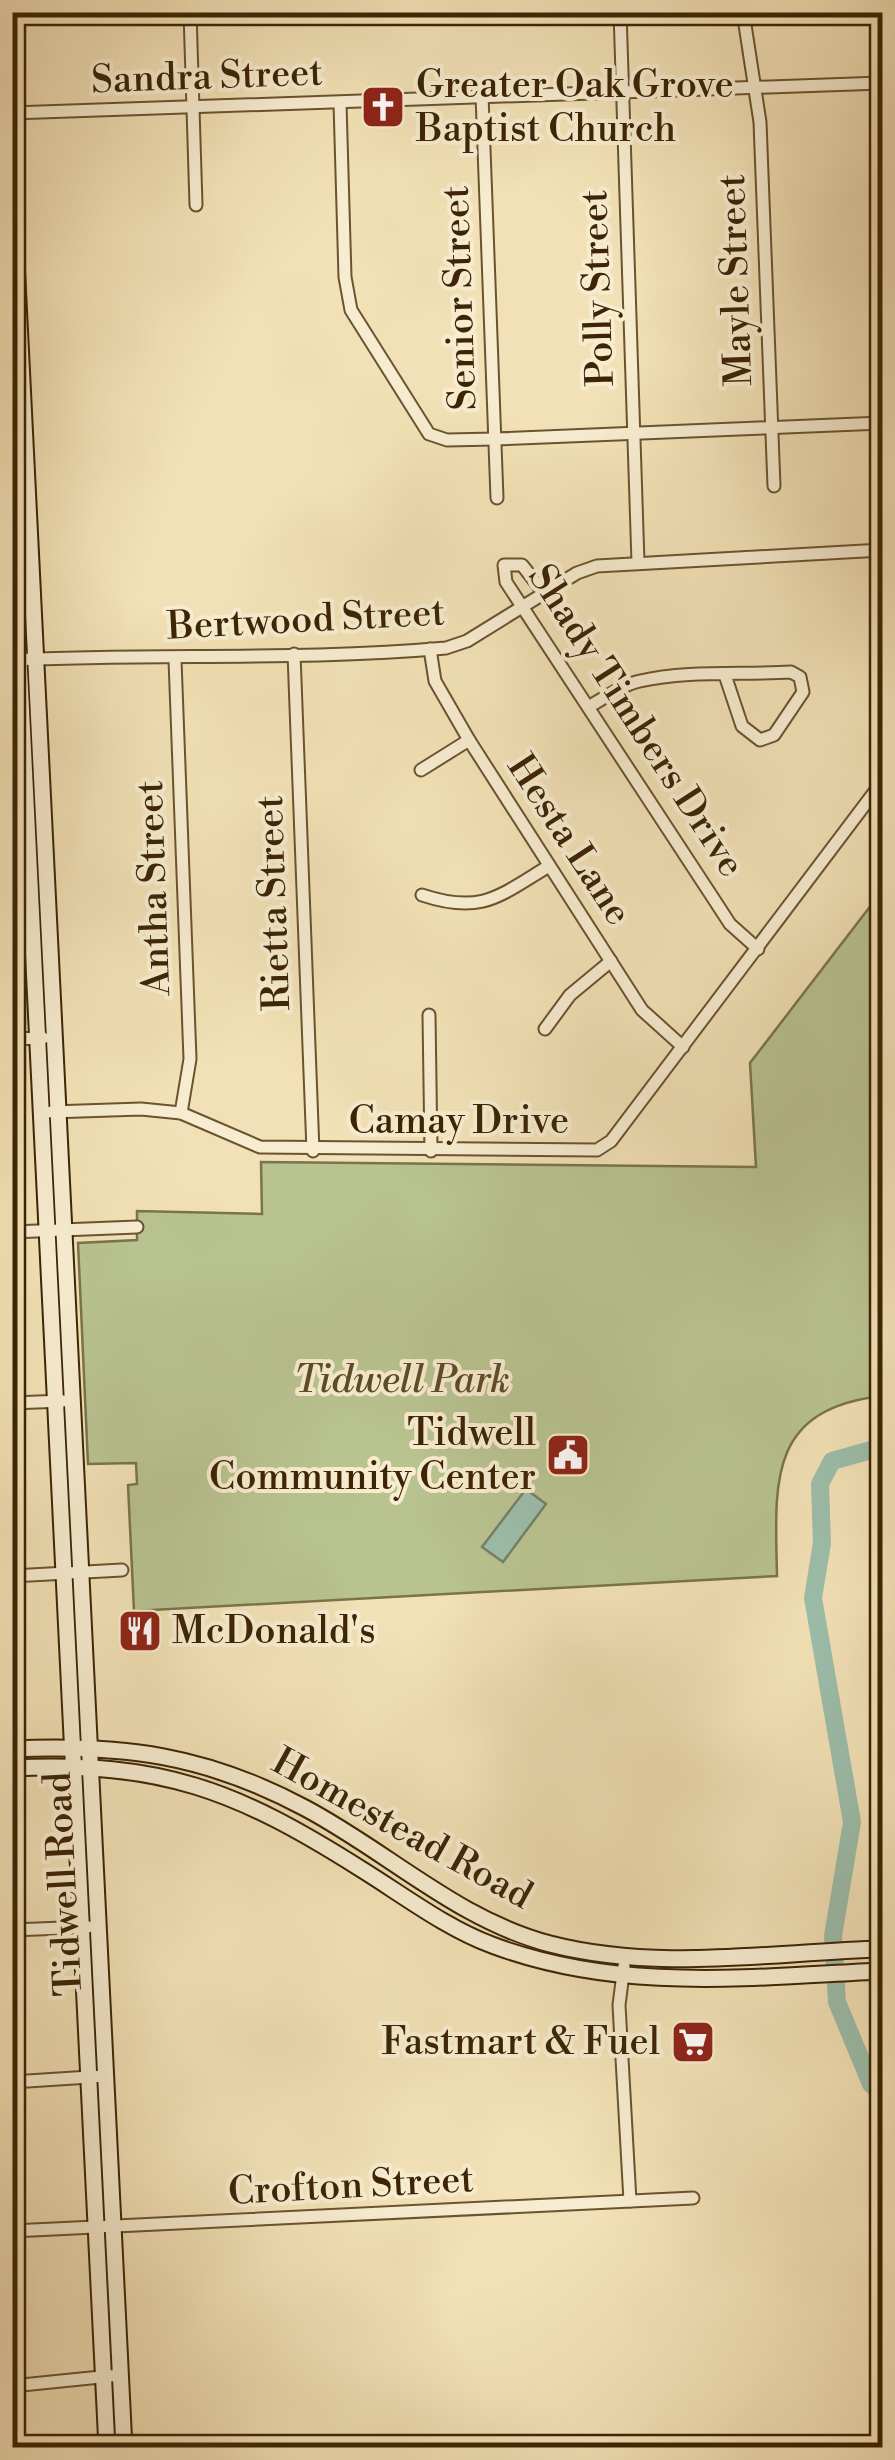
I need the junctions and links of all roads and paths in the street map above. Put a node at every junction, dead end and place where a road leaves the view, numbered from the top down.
1 (190, 12) edge
2 (620, 12) edge
3 (744, 12) edge
4 (882, 83) edge
5 (755, 85) junction
6 (622, 89) junction
7 (482, 95) junction
8 (340, 103) junction
9 (194, 104) junction
10 (12, 113) edge
11 (12, 179) edge
12 (196, 205) dead end
13 (15, 254) edge
14 (18, 389) edge
15 (882, 423) edge
16 (772, 428) junction
17 (633, 434) junction
18 (495, 439) junction
19 (774, 486) dead end
20 (497, 498) dead end
21 (30, 519) junction
22 (13, 520) edge
23 (882, 550) edge
24 (638, 562) junction
25 (544, 593) junction
26 (524, 606) junction
27 (430, 650) junction
28 (294, 654) junction
29 (24, 659) edge
30 (175, 660) junction
31 (725, 676) junction
32 (590, 706) junction
33 (469, 740) junction
34 (421, 770) dead end
35 (882, 782) edge
36 (46, 830) junction
37 (21, 831) edge
38 (549, 866) junction
39 (422, 895) dead end
40 (758, 949) junction
41 (611, 961) junction
42 (429, 1015) dead end
43 (545, 1029) dead end
44 (38, 1038) junction
45 (56, 1038) junction
46 (12, 1040) edge
47 (683, 1048) junction
48 (61, 1111) junction
49 (42, 1112) junction
50 (181, 1113) junction
51 (313, 1151) junction
52 (432, 1151) junction
53 (137, 1227) dead end
54 (48, 1230) junction
55 (66, 1230) junction
56 (12, 1232) edge
57 (72, 1400) junction
58 (55, 1401) junction
59 (12, 1404) edge
60 (122, 1570) dead end
61 (82, 1572) junction
62 (65, 1573) junction
63 (12, 1576) edge
64 (81, 1747) junction
65 (12, 1749) edge
66 (83, 1766) junction
67 (12, 1768) edge
68 (375, 1852) junction
69 (365, 1871) junction
70 (497, 1925) junction
71 (90, 1926) junction
72 (12, 1930) edge
73 (488, 1944) junction
74 (880, 1949) edge
75 (762, 1955) junction
76 (625, 1957) junction
77 (880, 1971) edge
78 (764, 1976) junction
79 (623, 1977) junction
80 (98, 2077) junction
81 (12, 2082) edge
82 (693, 2198) dead end
83 (630, 2201) junction
84 (114, 2226) junction
85 (96, 2227) junction
86 (12, 2230) edge
87 (112, 2376) junction
88 (12, 2386) edge
89 (107, 2448) edge
90 (124, 2448) edge

1 - 9 street
2 - 6 street, Polly Street
3 - 5 street, Mayle Street
4 - 5 street, Sandra Street
5 - 6 street, Sandra Street
5 - 16 street, Mayle Street
6 - 7 street, Sandra Street
6 - 17 street, Polly Street
7 - 8 street, Sandra Street
7 - 18 street, Senior Street
8 - 9 street, Sandra Street
8 - 18 street
9 - 10 street, Sandra Street
9 - 12 street
11 - 13 main road, Tidwell Road
13 - 14 main road, Tidwell Road
14 - 21 main road, Tidwell Road
15 - 16 street
16 - 17 street
16 - 19 street, Mayle Street
17 - 18 street
17 - 24 street, Polly Street
18 - 20 street, Senior Street
21 - 22 street
21 - 29 main road, Tidwell Road
22 - 29 main road, Tidwell Road
23 - 24 street, Bertwood Street
24 - 25 street, Bertwood Street
25 - 26 street, Bertwood Street
25 - 26 street, Shady Timbers Drive
26 - 27 street, Bertwood Street
26 - 32 street, Shady Timbers Drive
27 - 28 street, Bertwood Street
27 - 33 street, Hesta Lane
28 - 30 street, Bertwood Street
28 - 51 street, Rietta Street
29 - 30 street, Bertwood Street
29 - 36 main road, Tidwell Road
29 - 37 main road, Tidwell Road
30 - 50 street, Antha Street
31 - 31 street
31 - 32 street
32 - 40 street, Shady Timbers Drive
33 - 34 street
33 - 38 street, Hesta Lane
35 - 40 street, Camay Drive
36 - 37 street
36 - 45 main road, Tidwell Road
37 - 44 main road, Tidwell Road
38 - 39 street
38 - 41 street, Hesta Lane
40 - 47 street, Camay Drive
41 - 43 street
41 - 47 street, Hesta Lane
42 - 52 street
44 - 45 street
44 - 46 street
44 - 49 main road, Tidwell Road
45 - 48 main road, Tidwell Road
47 - 52 street, Camay Drive
48 - 49 street, Camay Drive
48 - 50 street, Camay Drive
48 - 55 main road, Tidwell Road
49 - 54 main road, Tidwell Road
50 - 51 street, Camay Drive
51 - 52 street, Camay Drive
53 - 55 street
54 - 55 street
54 - 56 street
54 - 58 main road, Tidwell Road
55 - 57 main road, Tidwell Road
57 - 58 street
57 - 61 main road, Tidwell Road
58 - 59 street
58 - 62 main road, Tidwell Road
60 - 61 street
61 - 62 street
61 - 64 main road, Tidwell Road
62 - 63 street
62 - 64 main road, Tidwell Road
64 - 65 main road, Homestead Road
64 - 66 main road, Tidwell Road
64 - 68 main road, Homestead Road
66 - 67 main road, Homestead Road
66 - 69 main road, Homestead Road
66 - 71 main road, Tidwell Road
68 - 69 main road
68 - 70 main road, Homestead Road
69 - 73 main road, Homestead Road
70 - 73 main road
70 - 76 main road, Homestead Road
71 - 72 street
71 - 80 main road, Tidwell Road
73 - 79 main road, Homestead Road
74 - 75 main road, Homestead Road
75 - 76 main road, Homestead Road
75 - 78 main road
76 - 79 street
77 - 78 main road, Homestead Road
78 - 79 main road, Homestead Road
79 - 83 street
80 - 81 street
80 - 84 main road, Tidwell Road
80 - 85 main road, Tidwell Road
82 - 83 street, Crofton Street
83 - 84 street, Crofton Street
84 - 85 street, Crofton Street
84 - 87 main road, Tidwell Road
85 - 86 street, Crofton Street
85 - 87 main road, Tidwell Road
87 - 88 street
87 - 89 main road, Tidwell Road
87 - 90 main road, Tidwell Road

